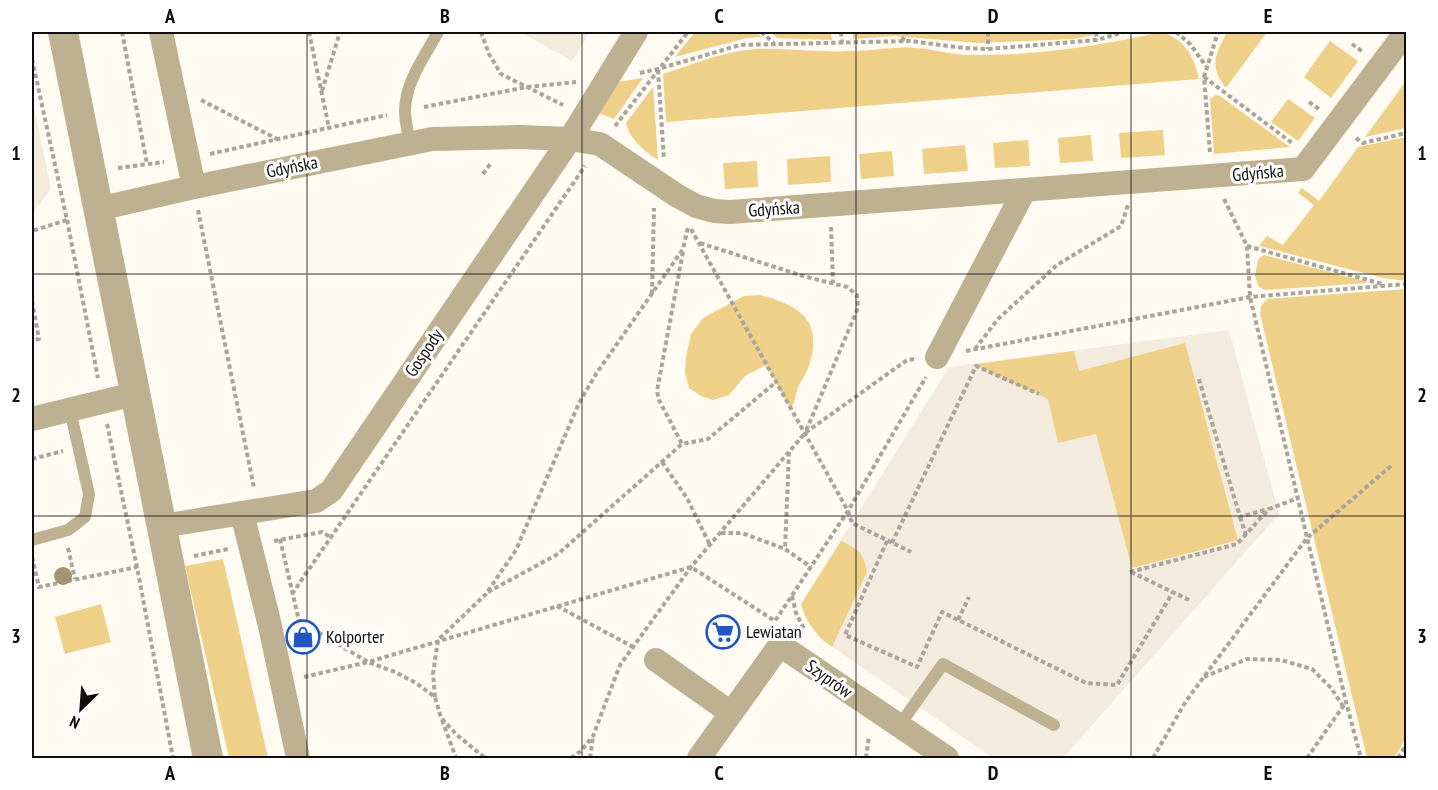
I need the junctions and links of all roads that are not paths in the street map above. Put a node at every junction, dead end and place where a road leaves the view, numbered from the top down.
1 (63, 32) edge
2 (161, 32) edge
3 (438, 32) edge
4 (636, 32) edge
5 (1406, 32) edge
6 (570, 139) junction
7 (410, 144) junction
8 (194, 187) junction
9 (1024, 191) junction
10 (98, 209) junction
11 (937, 357) road end
12 (134, 394) junction
13 (70, 410) junction
14 (32, 419) edge
15 (250, 512) junction
16 (162, 526) junction
17 (32, 540) edge
18 (656, 660) road end
19 (731, 713) junction
20 (1054, 725) dead end
21 (899, 726) junction
22 (208, 759) edge
23 (298, 759) edge
24 (699, 759) edge
25 (947, 759) edge

1 - 10 street
2 - 8 street
3 - 7 lane
4 - 6 street, Gospody
5 - 9 street, Gdyńska
6 - 7 street, Gdyńska
6 - 9 street, Gdyńska
6 - 15 street, Gospody
7 - 8 street, Gdyńska
8 - 10 street, Gdyńska
9 - 11 street
10 - 12 street
12 - 13 street
12 - 16 street
13 - 14 street
13 - 17 lane
15 - 16 street, Gospody
15 - 23 street
16 - 22 street
18 - 19 street
19 - 21 street, Szyprów
19 - 24 street, Szyprów
20 - 21 lane
21 - 25 street, Szyprów

